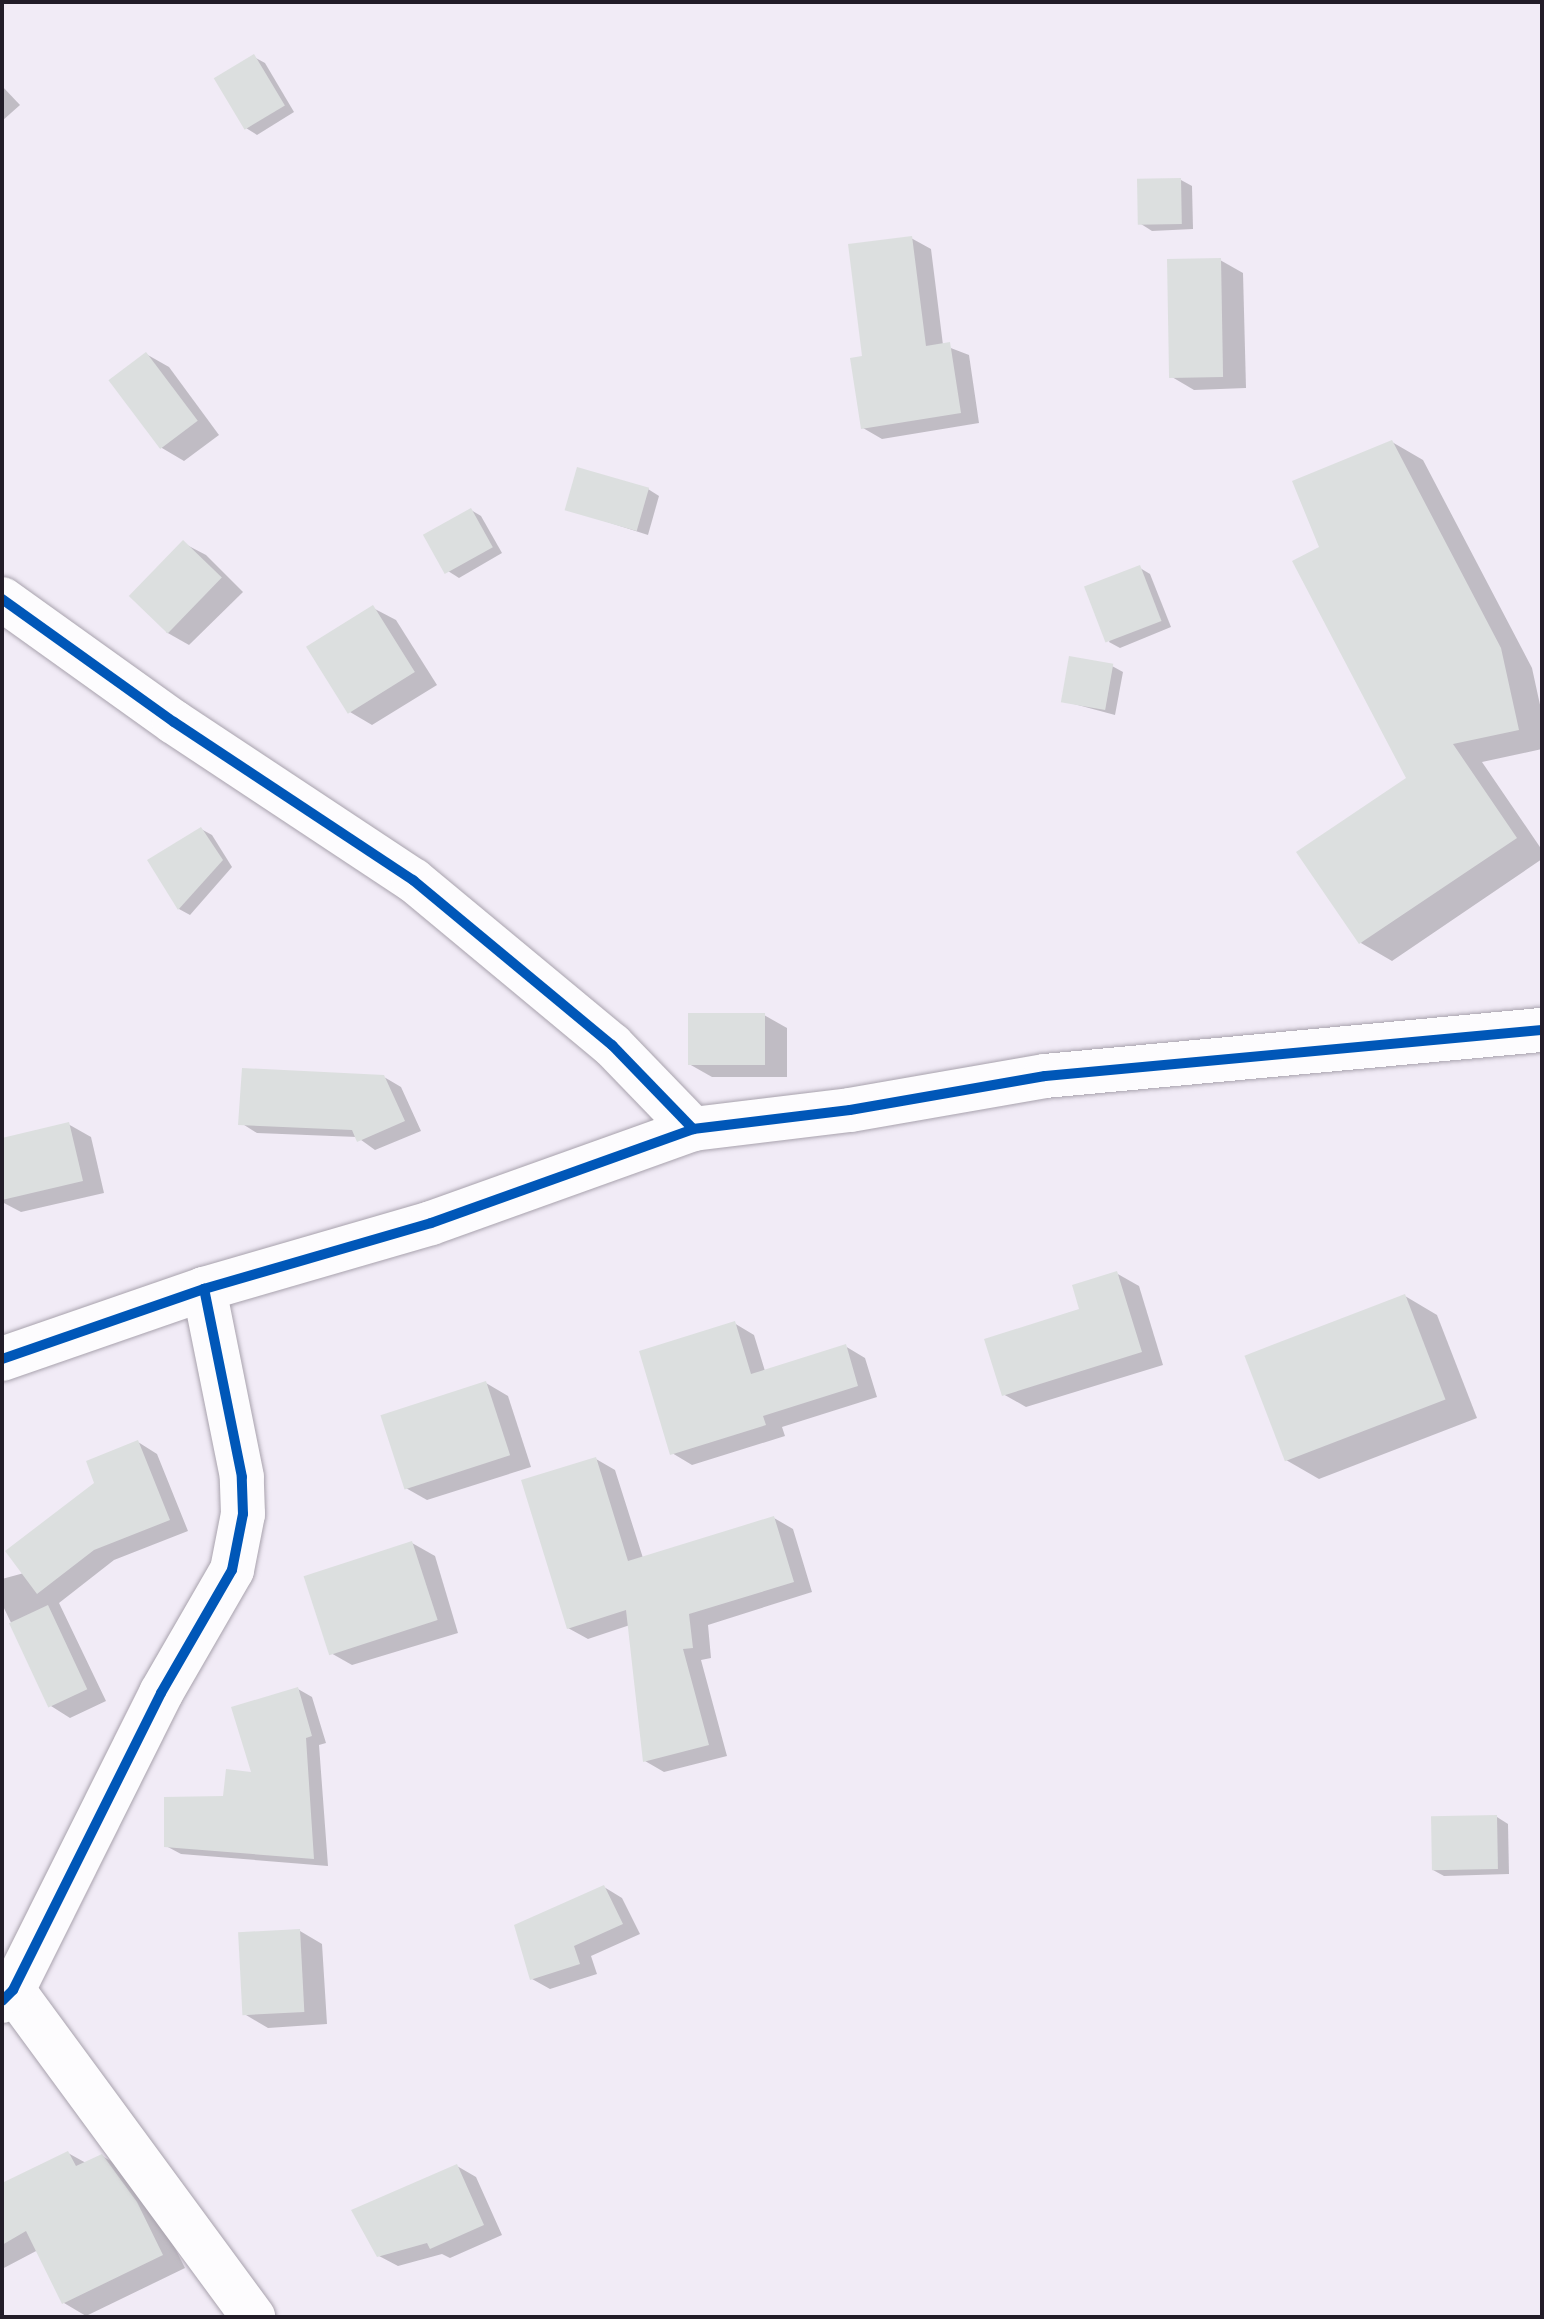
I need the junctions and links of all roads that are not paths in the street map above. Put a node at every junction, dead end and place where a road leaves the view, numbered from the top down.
1 (2, 599) edge
2 (1542, 1030) edge
3 (693, 1129) junction
4 (204, 1289) junction
5 (2, 1359) edge
6 (7, 1995) edge
7 (253, 2317) edge

1 - 3 street
2 - 3 street
3 - 4 street
4 - 5 street
4 - 6 street
6 - 7 street

